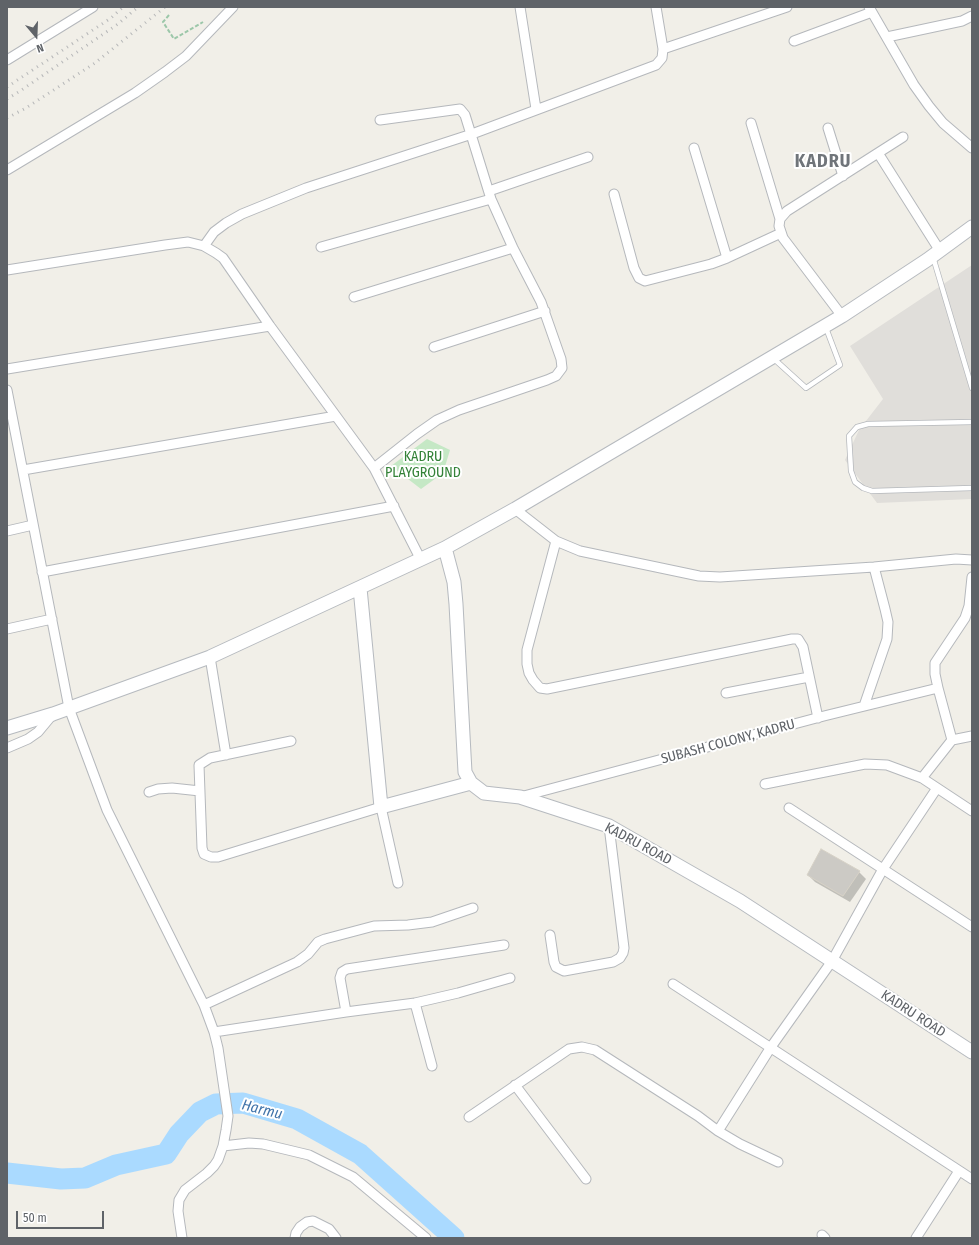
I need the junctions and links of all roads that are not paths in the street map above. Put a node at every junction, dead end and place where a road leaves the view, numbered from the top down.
1 (94, 7) edge
2 (233, 7) edge
3 (520, 7) edge
4 (656, 7) edge
5 (787, 7) edge
6 (870, 9) edge
7 (972, 16) edge
8 (886, 37) junction
9 (794, 41) dead end
10 (663, 49) junction
11 (7, 60) edge
12 (536, 109) junction
13 (380, 120) dead end
14 (751, 123) dead end
15 (828, 128) dead end
16 (472, 134) junction
17 (903, 137) dead end
18 (694, 148) dead end
19 (972, 148) edge
20 (878, 153) junction
21 (588, 156) dead end
22 (7, 170) edge
23 (843, 176) junction
24 (614, 194) dead end
25 (490, 195) junction
26 (780, 219) junction
27 (972, 227) edge
28 (781, 232) junction
29 (204, 246) junction
30 (321, 247) dead end
31 (513, 248) junction
32 (937, 253) junction
33 (727, 258) junction
34 (7, 270) edge
35 (354, 297) dead end
36 (545, 311) junction
37 (842, 316) junction
38 (825, 325) junction
39 (270, 326) junction
40 (434, 347) dead end
41 (772, 357) junction
42 (7, 369) edge
43 (972, 388) edge
44 (8, 396) edge
45 (336, 416) junction
46 (972, 422) edge
47 (374, 468) junction
48 (23, 470) junction
49 (972, 488) edge
50 (394, 506) junction
51 (515, 509) junction
52 (33, 525) junction
53 (7, 531) edge
54 (556, 541) junction
55 (445, 548) junction
56 (422, 560) junction
57 (972, 560) edge
58 (874, 567) junction
59 (42, 572) junction
60 (972, 577) edge
61 (360, 588) junction
62 (52, 619) junction
63 (7, 629) edge
64 (210, 657) junction
65 (809, 677) junction
66 (938, 688) junction
67 (726, 693) dead end
68 (864, 706) junction
69 (69, 708) junction
70 (53, 714) junction
71 (818, 718) junction
72 (7, 728) edge
73 (972, 736) edge
74 (952, 740) junction
75 (291, 741) dead end
76 (7, 748) edge
77 (226, 755) junction
78 (922, 778) junction
79 (470, 783) junction
80 (765, 784) dead end
81 (937, 788) junction
82 (200, 791) junction
83 (149, 792) dead end
84 (520, 797) junction
85 (380, 807) junction
86 (789, 808) dead end
87 (972, 811) edge
88 (610, 826) junction
89 (883, 869) junction
90 (398, 883) dead end
91 (473, 908) dead end
92 (972, 927) edge
93 (550, 935) dead end
94 (504, 945) dead end
95 (832, 961) junction
96 (510, 978) dead end
97 (673, 984) dead end
98 (415, 1003) junction
99 (204, 1006) junction
100 (346, 1012) junction
101 (214, 1032) junction
102 (771, 1047) junction
103 (972, 1052) edge
104 (432, 1066) dead end
105 (514, 1085) junction
106 (469, 1117) dead end
107 (718, 1131) junction
108 (223, 1146) junction
109 (778, 1162) dead end
110 (959, 1171) junction
111 (586, 1179) dead end
112 (972, 1179) edge
113 (182, 1238) edge
114 (295, 1238) edge
115 (336, 1238) edge
116 (426, 1238) edge
117 (916, 1238) edge

1 - 11 street
2 - 22 street
3 - 12 street
4 - 10 street
5 - 10 street
6 - 8 street
6 - 9 street
7 - 8 street
8 - 19 street
10 - 12 street
12 - 16 street
13 - 16 street
14 - 26 street
15 - 23 street
16 - 25 street
16 - 29 street
17 - 20 street
18 - 33 street
20 - 23 street
20 - 32 street
21 - 25 street
23 - 26 street
24 - 33 street
25 - 30 street
25 - 31 street
26 - 28 street
27 - 32 main road
28 - 33 street
28 - 37 street
29 - 34 street
29 - 39 street
31 - 35 street
31 - 36 street
32 - 37 main road
32 - 43 lane
36 - 40 street
36 - 47 street
37 - 38 main road
38 - 41 main road
38 - 41 lane
39 - 42 street
39 - 45 street
41 - 51 main road
44 - 48 street
45 - 47 street
45 - 48 street
46 - 49 lane
47 - 50 street
48 - 52 street
50 - 56 street
50 - 59 street
51 - 54 street
51 - 55 main road
52 - 53 street
52 - 59 street
54 - 58 street
54 - 65 street
55 - 56 main road
55 - 79 main road
56 - 61 main road
57 - 58 street
58 - 68 street
59 - 62 street
60 - 66 street
61 - 64 main road
61 - 85 main road
62 - 63 street
62 - 69 street
64 - 69 main road
64 - 77 street
65 - 67 street
65 - 71 street
66 - 68 street, SUBASH COLONY, KADRU
66 - 74 street
68 - 71 street, SUBASH COLONY, KADRU
69 - 70 main road
69 - 99 street
70 - 72 main road
70 - 76 street
71 - 84 street, SUBASH COLONY, KADRU
73 - 74 street
74 - 78 street
75 - 77 street
77 - 82 street
78 - 80 street
78 - 81 street
79 - 84 main road, KADRU ROAD
79 - 85 main road
81 - 87 street
81 - 89 street
82 - 83 street
82 - 85 street
84 - 88 main road, KADRU ROAD
85 - 90 street
86 - 89 street
88 - 93 street
88 - 95 main road, KADRU ROAD
89 - 92 street
89 - 95 street
91 - 99 street
94 - 100 street
95 - 102 street
95 - 103 main road, KADRU ROAD
96 - 98 street
97 - 102 street
98 - 100 street
98 - 104 street
99 - 101 street
100 - 101 street
101 - 108 street
102 - 107 street
102 - 110 street
105 - 106 street
105 - 107 street
105 - 111 street
107 - 109 street
108 - 113 street
108 - 116 street
110 - 112 street
110 - 117 street
114 - 115 street

